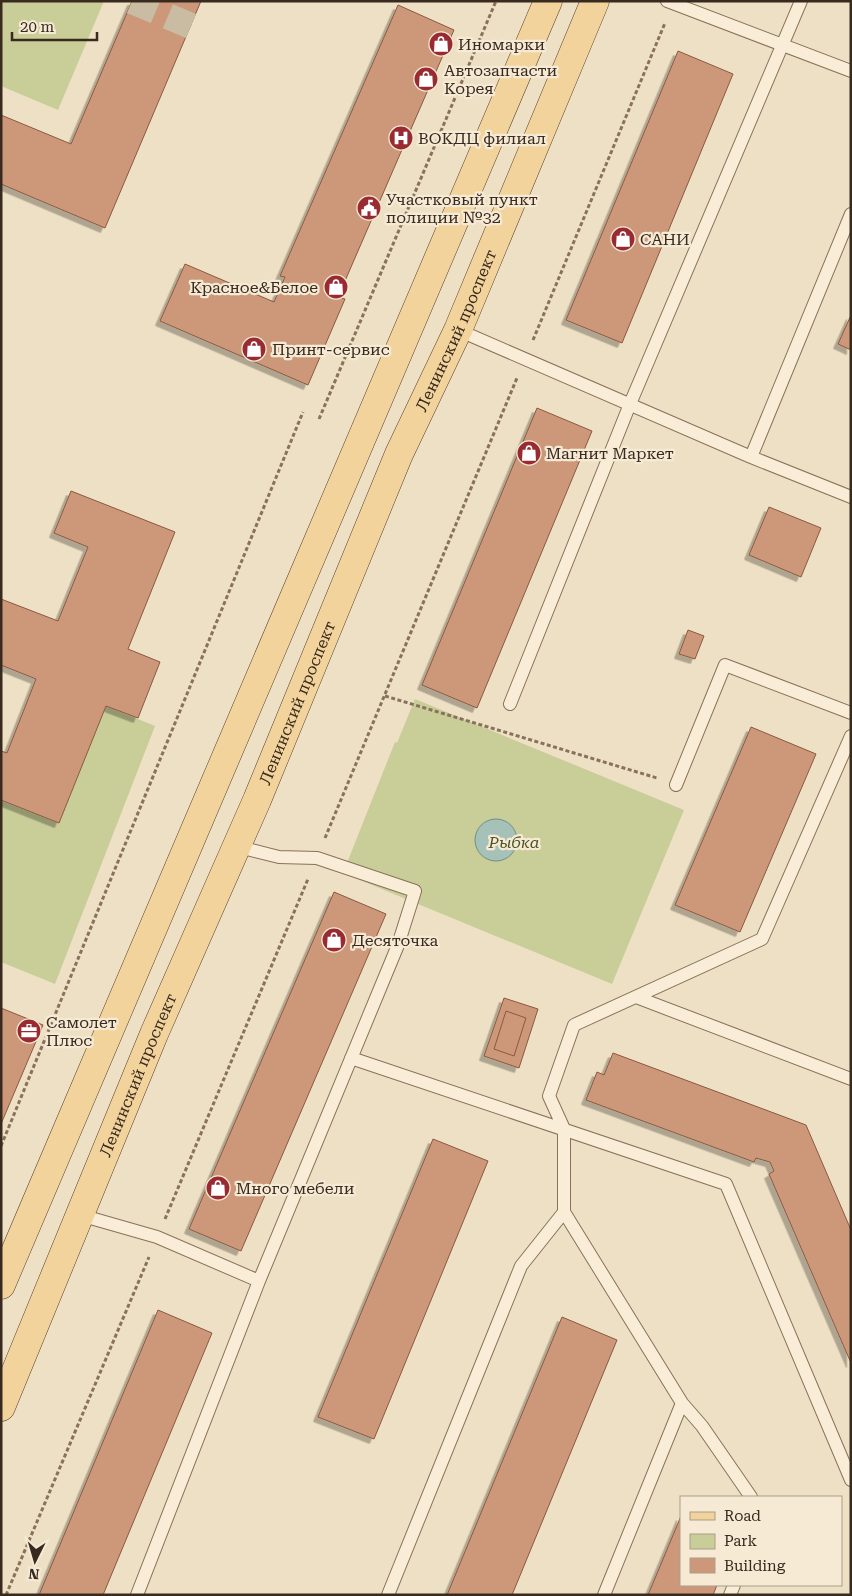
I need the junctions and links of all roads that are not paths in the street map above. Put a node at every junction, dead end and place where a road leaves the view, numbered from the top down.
1 (548, 1) edge
2 (595, 1) edge
3 (800, 1) edge
4 (670, 2) edge
5 (782, 45) junction
6 (851, 71) edge
7 (851, 214) edge
8 (458, 330) junction
9 (630, 404) junction
10 (751, 457) junction
11 (851, 497) edge
12 (510, 704) dead end
13 (851, 713) edge
14 (851, 736) edge
15 (676, 785) road end
16 (235, 846) junction
17 (636, 997) junction
18 (352, 1058) junction
19 (851, 1079) edge
20 (564, 1129) junction
21 (564, 1212) junction
22 (80, 1215) junction
23 (259, 1281) junction
24 (1, 1286) edge
25 (682, 1403) junction
26 (1, 1407) edge
27 (851, 1480) edge
28 (750, 1496) edge
29 (137, 1595) edge
30 (388, 1595) edge
31 (604, 1595) edge

1 - 24 main road
2 - 8 main road, Ленинский проспект
3 - 5 lane
4 - 5 lane
5 - 6 lane
5 - 9 lane
7 - 10 lane
8 - 9 lane
8 - 16 main road, Ленинский проспект
9 - 10 lane
9 - 12 lane
10 - 11 lane
13 - 15 lane
14 - 17 lane
16 - 18 lane
16 - 22 main road, Ленинский проспект
17 - 19 lane
17 - 20 lane
18 - 20 lane
18 - 23 lane
20 - 21 lane
20 - 27 lane
21 - 25 lane
21 - 30 lane
22 - 23 lane
22 - 26 main road, Ленинский проспект
23 - 29 lane
25 - 28 lane
25 - 31 lane

